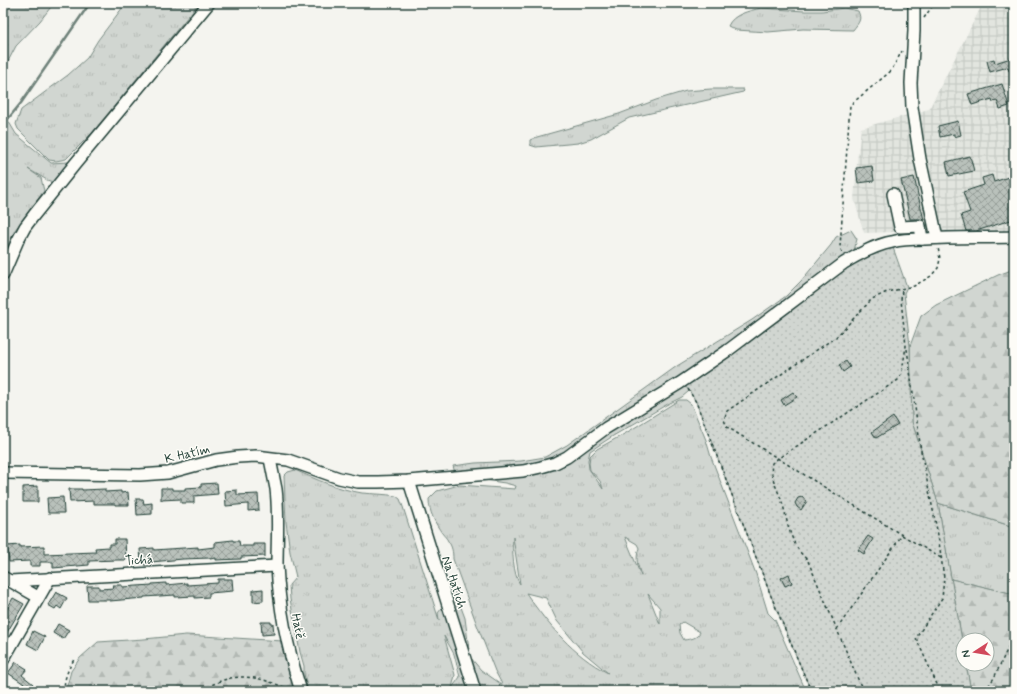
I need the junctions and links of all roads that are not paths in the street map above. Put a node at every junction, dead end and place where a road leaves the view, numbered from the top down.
1 (209, 3) edge
2 (914, 3) edge
3 (893, 194) dead end
4 (1014, 237) edge
5 (937, 238) junction
6 (922, 239) junction
7 (3, 275) edge
8 (270, 459) junction
9 (3, 473) edge
10 (408, 481) junction
11 (277, 566) junction
12 (50, 578) junction
13 (6, 579) edge
14 (38, 598) junction
15 (3, 660) edge
16 (301, 689) edge
17 (475, 691) edge

1 - 7 street
2 - 5 street
3 - 6 street
4 - 5 street, K Hatím
5 - 6 street, K Hatím
6 - 10 street, K Hatím
8 - 9 street, K Hatím
8 - 10 street, K Hatím
8 - 11 street
10 - 17 street, Na Hatích
11 - 12 street, Tichá
11 - 16 street, Hatě
12 - 13 street, Tichá
12 - 14 street
13 - 14 street
14 - 15 street

